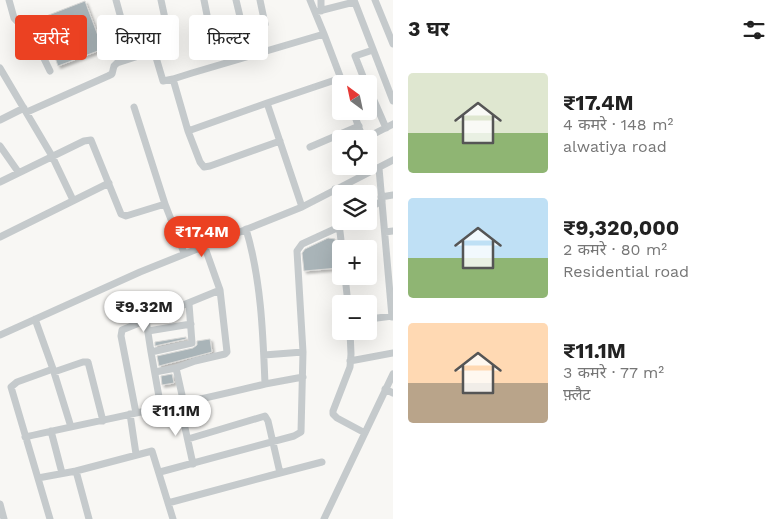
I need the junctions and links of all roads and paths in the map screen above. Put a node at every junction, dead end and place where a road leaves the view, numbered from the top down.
1 (9, 0) edge
2 (116, 0) edge
3 (161, 0) edge
4 (204, 0) edge
5 (236, 0) edge
6 (260, 0) edge
7 (310, 0) edge
8 (321, 0) edge
9 (376, 0) edge
10 (354, 1) edge
11 (318, 12) junction
12 (120, 15) edge
13 (164, 15) edge
14 (207, 15) edge
15 (240, 15) edge
16 (263, 15) edge
17 (324, 34) junction
18 (393, 44) edge
19 (373, 50) junction
20 (0, 68) edge
21 (50, 70) dead end
22 (340, 75) edge
23 (362, 75) edge
24 (173, 79) junction
25 (332, 84) edge
26 (393, 101) edge
27 (267, 103) junction
28 (378, 106) edge
29 (134, 107) dead end
30 (26, 110) junction
31 (0, 120) edge
32 (357, 120) edge
33 (359, 126) junction
34 (389, 126) edge
35 (188, 130) junction
36 (360, 130) edge
37 (377, 132) edge
38 (280, 140) junction
39 (0, 146) edge
40 (310, 146) dead end
41 (52, 156) junction
42 (393, 160) edge
43 (377, 169) joint
44 (19, 173) junction
45 (365, 175) edge
46 (0, 182) edge
47 (109, 183) junction
48 (345, 185) edge
49 (332, 191) edge
50 (393, 195) edge
51 (382, 199) junction
52 (73, 200) junction
53 (377, 202) edge
54 (165, 204) junction
55 (302, 206) junction
56 (332, 228) edge
57 (246, 229) junction
58 (389, 232) edge
59 (0, 237) edge
60 (204, 245) junction
61 (184, 253) junction
62 (391, 274) edge
63 (220, 290) junction
64 (189, 304) junction
65 (393, 316) edge
66 (377, 318) edge
67 (35, 319) junction
68 (146, 320) junction
69 (191, 324) junction
70 (148, 331) junction
71 (0, 334) edge
72 (350, 340) edge
73 (151, 352) junction
74 (303, 352) junction
75 (393, 353) edge
76 (264, 355) junction
77 (350, 361) junction
78 (176, 368) junction
79 (54, 370) junction
80 (155, 372) junction
81 (393, 374) edge
82 (303, 377) junction
83 (265, 384) junction
84 (385, 389) junction
85 (393, 393) edge
86 (182, 405) junction
87 (162, 408) junction
88 (133, 413) junction
89 (103, 421) junction
90 (71, 427) junction
91 (51, 431) junction
92 (365, 433) junction
93 (25, 437) junction
94 (188, 439) junction
95 (273, 441) junction
96 (136, 454) junction
97 (322, 462) dead end
98 (193, 464) junction
99 (76, 471) junction
100 (160, 472) junction
101 (280, 473) junction
102 (62, 474) junction
103 (38, 478) junction
104 (168, 503) junction
105 (0, 504) edge
106 (4, 519) edge
107 (50, 519) edge
108 (89, 519) edge
109 (173, 519) edge
110 (324, 519) edge

1 - 21 street
2 - 12 street
3 - 13 street
4 - 14 street
5 - 15 street
6 - 16 street
7 - 11 street
8 - 11 street
9 - 18 street
10 - 11 street
10 - 19 street
11 - 17 street
17 - 22 street
17 - 24 street
19 - 23 street
19 - 26 street
20 - 30 street
24 - 30 street
24 - 35 street
25 - 27 street
27 - 35 street
27 - 38 street
28 - 34 street
29 - 54 street
30 - 31 street
30 - 41 street
32 - 33 street
33 - 36 street
33 - 40 street
34 - 37 street
35 - 38 street
38 - 55 street
39 - 44 street
41 - 44 street
41 - 47 street
41 - 52 street
42 - 43 street
43 - 51 street
44 - 46 street
45 - 48 street
47 - 52 street
47 - 54 street
49 - 55 street
50 - 51 street
51 - 53 street
51 - 58 street
52 - 59 street
54 - 61 street
55 - 57 street
56 - 74 street
57 - 60 street
57 - 76 street
58 - 62 street
60 - 61 street
60 - 63 street
61 - 67 street
62 - 65 street
63 - 64 street
63 - 78 street
64 - 68 street
64 - 69 street
65 - 66 street
67 - 71 street
67 - 79 street
68 - 70 street
68 - 88 street
69 - 70 street
69 - 73 street
70 - 73 street
72 - 77 street
73 - 80 street
74 - 76 street
74 - 82 street
75 - 77 street
76 - 83 street
77 - 92 street
78 - 80 street
78 - 86 street
79 - 89 street
79 - 90 street
79 - 93 street
80 - 87 street
81 - 84 street
82 - 83 street
82 - 95 street
83 - 86 street
84 - 85 street
84 - 92 street
86 - 87 street
86 - 94 street
87 - 88 street
88 - 89 street
88 - 96 street
89 - 90 street
90 - 91 street
91 - 93 street
91 - 102 street
92 - 110 street
93 - 103 street
94 - 95 street
94 - 98 street
95 - 98 street
95 - 101 street
96 - 99 street
96 - 100 street
97 - 101 street
98 - 100 street
99 - 102 street
99 - 108 street
100 - 104 street
101 - 104 street
102 - 103 street
103 - 107 street
104 - 109 street
105 - 106 street

